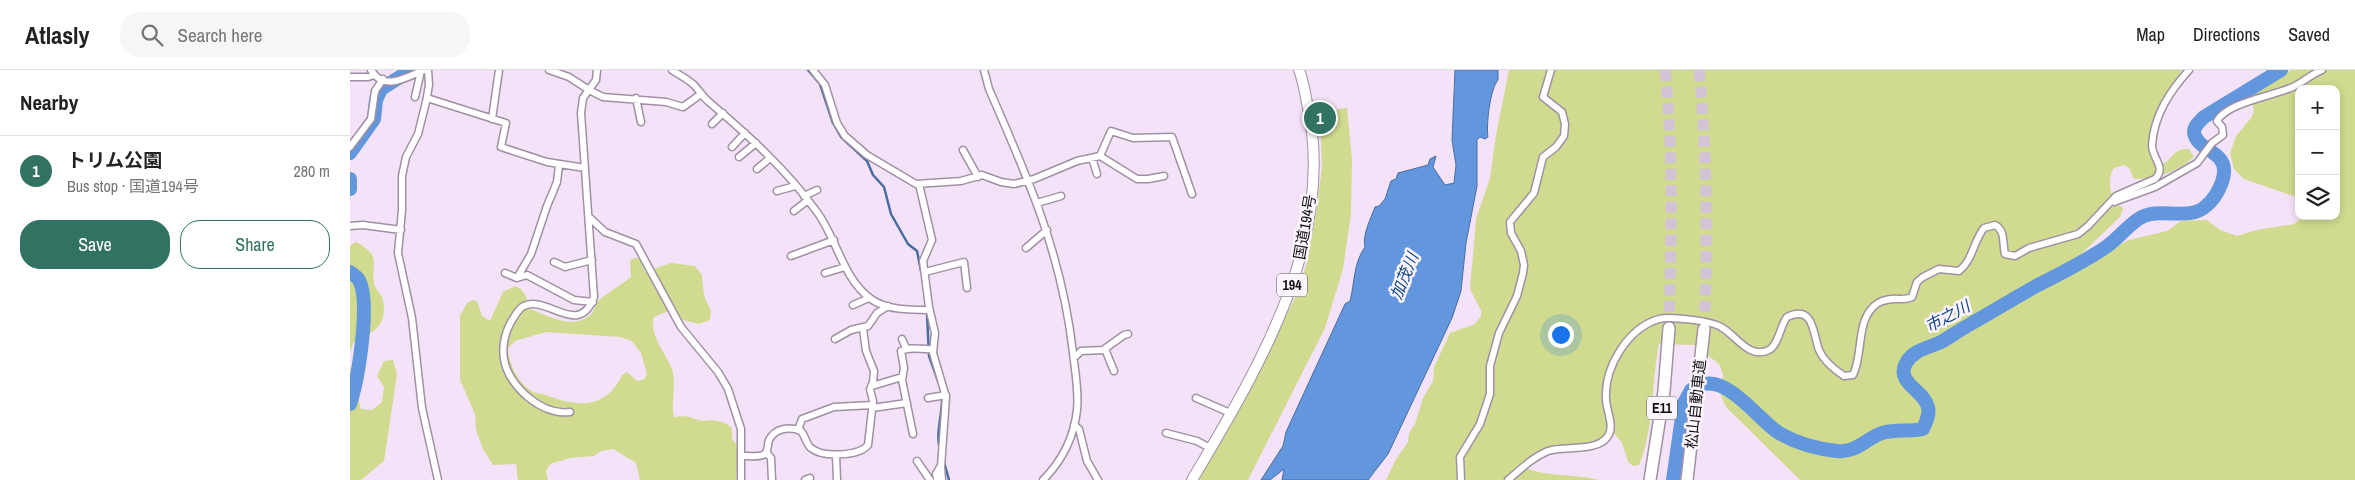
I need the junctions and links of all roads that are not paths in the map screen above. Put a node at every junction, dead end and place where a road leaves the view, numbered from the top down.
1 (424, 70) edge
2 (499, 70) edge
3 (549, 70) edge
4 (597, 70) edge
5 (672, 70) edge
6 (813, 70) edge
7 (984, 70) edge
8 (1299, 70) edge
9 (1551, 70) edge
10 (2189, 70) edge
11 (2322, 70) edge
12 (372, 72) edge
13 (350, 77) edge
14 (383, 79) junction
15 (589, 90) junction
16 (701, 94) junction
17 (415, 97) dead end
18 (427, 98) junction
19 (636, 98) junction
20 (723, 113) junction
21 (492, 119) junction
22 (640, 122) dead end
23 (712, 124) dead end
24 (745, 132) junction
25 (756, 143) junction
26 (350, 147) edge
27 (732, 147) dead end
28 (963, 150) dead end
29 (1100, 156) junction
30 (739, 157) dead end
31 (770, 158) junction
32 (1092, 158) junction
33 (559, 165) junction
34 (585, 168) junction
35 (757, 169) dead end
36 (1097, 174) dead end
37 (978, 176) junction
38 (1164, 176) dead end
39 (1029, 180) junction
40 (919, 184) junction
41 (795, 186) junction
42 (817, 190) dead end
43 (777, 191) dead end
44 (1192, 194) dead end
45 (1060, 196) dead end
46 (806, 198) junction
47 (1038, 203) junction
48 (2107, 205) junction
49 (794, 211) dead end
50 (589, 218) junction
51 (350, 226) edge
52 (400, 230) junction
53 (1046, 230) junction
54 (834, 240) junction
55 (1026, 248) dead end
56 (791, 256) dead end
57 (592, 260) junction
58 (554, 262) dead end
59 (845, 267) junction
60 (925, 272) junction
61 (505, 273) dead end
62 (825, 273) dead end
63 (516, 278) junction
64 (967, 288) dead end
65 (869, 298) junction
66 (593, 302) junction
67 (853, 305) dead end
68 (888, 306) junction
69 (929, 310) junction
70 (863, 329) junction
71 (1669, 332) tunnel mouth
72 (1128, 334) dead end
73 (1704, 334) tunnel mouth
74 (902, 338) dead end
75 (835, 339) dead end
76 (906, 348) junction
77 (933, 349) junction
78 (1105, 349) junction
79 (1074, 358) junction
80 (1114, 371) dead end
81 (902, 377) junction
82 (872, 386) junction
83 (946, 395) junction
84 (928, 398) dead end
85 (1196, 398) dead end
86 (907, 403) junction
87 (872, 406) junction
88 (570, 412) dead end
89 (1230, 413) junction
90 (1074, 425) junction
91 (798, 430) junction
92 (1166, 433) dead end
93 (913, 434) dead end
94 (1210, 448) junction
95 (766, 452) junction
96 (742, 456) junction
97 (836, 456) junction
98 (917, 461) dead end
99 (940, 467) junction
100 (438, 480) edge
101 (741, 480) edge
102 (772, 480) edge
103 (837, 480) edge
104 (930, 480) edge
105 (937, 480) edge
106 (942, 480) edge
107 (1043, 480) edge
108 (1098, 480) edge
109 (1192, 480) edge
110 (1461, 480) edge
111 (1508, 480) edge
112 (1650, 480) edge
113 (1687, 480) edge

1 - 14 street
1 - 17 street
1 - 18 street
2 - 21 street
3 - 15 street
4 - 15 street
5 - 16 street
6 - 40 street
7 - 39 street
8 - 89 highway, 国道194号 / 194
9 - 110 street
10 - 48 street
11 - 48 street
12 - 13 street
12 - 14 street
14 - 26 street
15 - 19 street
15 - 34 street
16 - 19 street
16 - 20 street
18 - 21 street
18 - 52 street
19 - 22 street
20 - 23 street
20 - 24 street
21 - 33 street
24 - 25 street
24 - 27 street
25 - 30 street
25 - 31 street
28 - 37 street
29 - 32 street
29 - 38 street
29 - 44 street
31 - 35 street
31 - 41 street
32 - 36 street
32 - 39 street
33 - 34 street
33 - 63 street
34 - 50 street
37 - 39 street
37 - 40 street
39 - 47 street
40 - 60 street
41 - 43 street
41 - 46 street
42 - 46 street
45 - 47 street
46 - 49 street
46 - 54 street
47 - 53 street
48 - 111 street
50 - 57 street
50 - 96 street
51 - 52 street
52 - 100 street
53 - 55 street
53 - 79 street
54 - 56 street
54 - 59 street
57 - 58 street
57 - 66 street
59 - 62 street
59 - 65 street
60 - 64 street
60 - 69 street
61 - 63 street
63 - 66 street
65 - 67 street
65 - 68 street
66 - 88 street
68 - 69 street
68 - 70 street
69 - 77 street
70 - 75 street
70 - 82 street
71 - 112 highway, E11
72 - 78 street
73 - 113 highway, 松山自動車道 / E11
74 - 76 street
76 - 77 street
76 - 81 street
77 - 83 street
78 - 79 street
78 - 80 street
79 - 90 street
81 - 82 street
81 - 86 street
82 - 87 street
83 - 84 street
83 - 99 street
85 - 89 street
86 - 87 street
86 - 93 street
87 - 91 street
87 - 97 street
89 - 94 highway, 国道194号 / 194
90 - 107 street
90 - 108 street
91 - 95 street
91 - 97 street
92 - 94 street
94 - 109 highway, 国道194号 / 194
95 - 96 street
95 - 102 street
96 - 101 street
97 - 103 street
98 - 104 street
99 - 105 street
99 - 106 street

